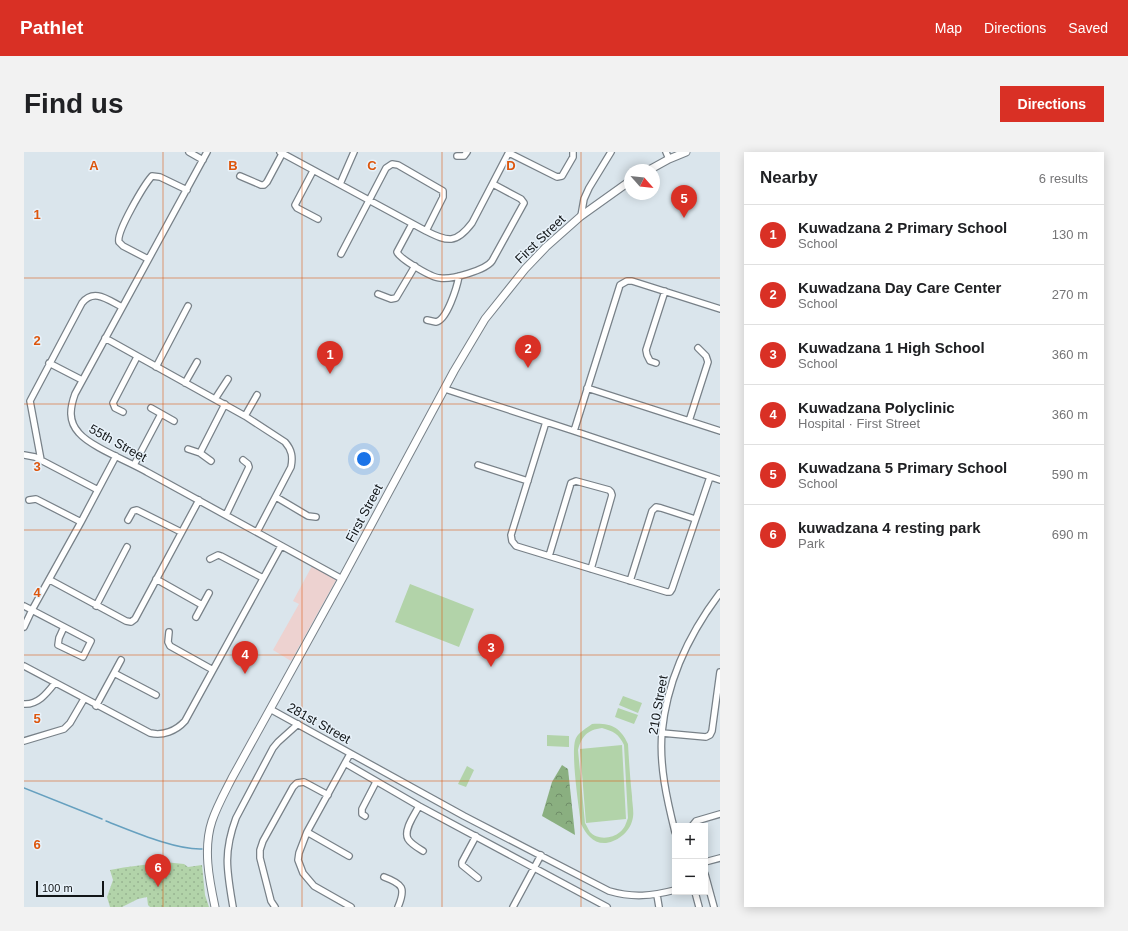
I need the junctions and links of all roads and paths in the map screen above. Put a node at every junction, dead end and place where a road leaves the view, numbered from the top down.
1 (189, 152) edge
2 (207, 152) edge
3 (354, 152) edge
4 (467, 152) edge
5 (509, 152) edge
6 (573, 152) edge
7 (611, 152) edge
8 (686, 152) edge
9 (281, 153) edge
10 (668, 155) edge
11 (457, 156) dead end
12 (203, 160) junction
13 (657, 164) edge
14 (313, 171) junction
15 (240, 176) dead end
16 (340, 184) junction
17 (493, 184) junction
18 (624, 186) edge
19 (187, 190) junction
20 (369, 201) junction
21 (582, 216) junction
22 (318, 219) dead end
23 (412, 224) junction
24 (426, 231) junction
25 (341, 254) dead end
26 (148, 259) junction
27 (415, 266) junction
28 (459, 276) junction
29 (666, 291) junction
30 (378, 294) dead end
31 (188, 306) dead end
32 (122, 307) junction
33 (720, 309) edge
34 (427, 320) dead end
35 (105, 338) junction
36 (698, 348) dead end
37 (137, 357) junction
38 (197, 362) dead end
39 (50, 363) junction
40 (656, 363) dead end
41 (156, 367) junction
42 (228, 379) dead end
43 (82, 380) junction
44 (185, 383) junction
45 (586, 388) junction
46 (445, 389) junction
47 (257, 396) dead end
48 (215, 399) junction
49 (225, 404) junction
50 (150, 408) dead end
51 (123, 412) dead end
52 (161, 414) junction
53 (245, 416) junction
54 (174, 421) dead end
55 (689, 421) junction
56 (546, 422) junction
57 (574, 431) junction
58 (720, 431) edge
59 (188, 449) dead end
60 (200, 453) junction
61 (24, 455) edge
62 (116, 456) junction
63 (41, 460) junction
64 (243, 460) dead end
65 (211, 461) dead end
66 (134, 465) junction
67 (478, 465) dead end
68 (710, 476) junction
69 (720, 480) edge
70 (528, 481) junction
71 (98, 490) junction
72 (276, 497) junction
73 (29, 500) dead end
74 (199, 500) junction
75 (226, 515) junction
76 (316, 517) dead end
77 (695, 519) junction
78 (128, 520) dead end
79 (81, 522) junction
80 (181, 532) junction
81 (256, 532) junction
82 (281, 546) junction
83 (127, 547) dead end
84 (549, 556) junction
85 (210, 559) dead end
86 (590, 569) junction
87 (263, 578) junction
88 (342, 579) junction
89 (50, 580) junction
90 (156, 580) junction
91 (630, 581) junction
92 (209, 593) dead end
93 (720, 593) edge
94 (202, 605) junction
95 (24, 606) edge
96 (96, 606) junction
97 (32, 610) junction
98 (196, 617) dead end
99 (24, 627) edge
100 (64, 627) junction
101 (169, 632) dead end
102 (121, 660) dead end
103 (24, 666) edge
104 (213, 670) junction
105 (114, 672) junction
106 (720, 672) edge
107 (55, 683) junction
108 (156, 695) dead end
109 (84, 699) junction
110 (24, 704) edge
111 (96, 706) junction
112 (718, 708) edge
113 (270, 709) junction
114 (298, 724) junction
115 (662, 733) junction
116 (24, 741) edge
117 (350, 754) junction
118 (345, 763) junction
119 (376, 782) junction
120 (328, 795) junction
121 (419, 806) junction
122 (720, 814) edge
123 (365, 816) dead end
124 (673, 823) edge
125 (694, 823) edge
126 (307, 832) junction
127 (476, 836) junction
128 (423, 851) dead end
129 (541, 855) junction
130 (349, 856) dead end
131 (720, 858) edge
132 (708, 861) edge
133 (534, 867) junction
134 (384, 876) dead end
135 (478, 878) dead end
136 (708, 885) edge
137 (672, 891) edge
138 (657, 895) junction
139 (696, 895) edge
140 (215, 907) edge
141 (233, 907) edge
142 (275, 907) edge
143 (351, 907) edge
144 (398, 907) edge
145 (513, 907) edge
146 (607, 907) edge
147 (659, 907) edge
148 (699, 907) edge
149 (714, 907) edge

1 - 12 street
2 - 12 street, 55th Street
3 - 16 street
4 - 11 street
5 - 6 street
5 - 17 street
7 - 21 street
8 - 10 street
9 - 14 street
9 - 15 street
10 - 13 street
12 - 19 street, 55th Street
14 - 16 street
14 - 22 street
16 - 20 street
17 - 24 street
17 - 28 street
18 - 21 street, First Street
19 - 26 street, 55th Street
19 - 26 street
20 - 23 street
20 - 24 street
20 - 25 street
21 - 46 street, First Street
23 - 24 street
23 - 27 street
26 - 32 street, 55th Street
27 - 28 street
27 - 30 street
28 - 34 street
29 - 33 street
29 - 40 street
29 - 45 street
31 - 41 street
32 - 35 street, 55th Street
32 - 39 street
35 - 37 street
35 - 43 street, 55th Street
36 - 55 street
37 - 41 street
37 - 51 street
38 - 44 street
39 - 43 street
39 - 63 street
41 - 44 street
42 - 48 street
43 - 62 street, 55th Street
44 - 48 street
45 - 55 street
45 - 57 street
46 - 56 street
46 - 88 street, First Street
47 - 53 street
48 - 49 street
49 - 53 street
49 - 60 street
50 - 52 street
52 - 54 street
52 - 66 street
53 - 72 street
55 - 58 street
56 - 57 street
56 - 70 street
57 - 68 street
59 - 60 street
60 - 65 street
61 - 63 street
62 - 66 street, 55th Street
62 - 71 street
63 - 71 street
64 - 75 street
66 - 74 street, 55th Street
67 - 70 street
68 - 69 street
68 - 77 street
70 - 84 street
71 - 79 street
72 - 76 street
72 - 81 street
73 - 79 street
74 - 75 street, 55th Street
74 - 80 street
75 - 81 street, 55th Street
77 - 91 street
77 - 91 street
78 - 80 street
79 - 89 street
80 - 90 street
81 - 82 street, 55th Street
82 - 87 street
82 - 88 street, 55th Street
83 - 96 street
84 - 86 street
84 - 86 street
85 - 87 street
86 - 91 street
87 - 104 street
88 - 113 street, First Street
89 - 96 street
89 - 97 street
90 - 94 street
90 - 96 street
92 - 94 street
93 - 115 street, 210 Street
94 - 98 street
95 - 97 street
97 - 99 street
97 - 100 street
100 - 100 street
101 - 104 street
102 - 105 street
103 - 107 street
104 - 111 street
105 - 108 street
105 - 111 street
106 - 112 street
107 - 109 street
107 - 110 street
109 - 111 street
109 - 116 street
112 - 115 street
113 - 114 street, 281st Street
113 - 140 street, First Street
114 - 117 street, 281st Street
114 - 141 street
115 - 124 street, 210 Street
117 - 118 street
117 - 129 street, 281st Street
118 - 119 street
118 - 120 street
119 - 121 street
119 - 123 street
120 - 126 street
120 - 142 street
121 - 127 street
121 - 128 street
122 - 125 street
126 - 130 street
126 - 143 street
127 - 133 street
127 - 135 street
129 - 133 street
129 - 138 street, 281st Street
131 - 132 street
133 - 145 street
133 - 146 street
134 - 144 street
136 - 149 street
137 - 138 street, 281st Street
138 - 147 street
139 - 148 street

